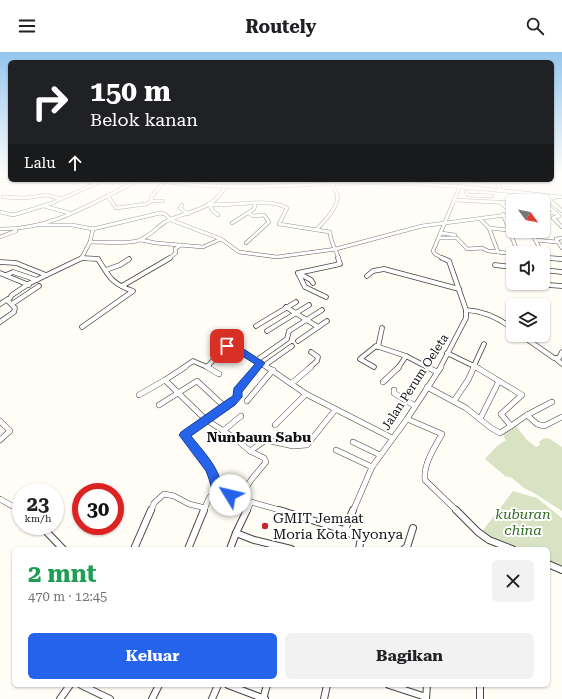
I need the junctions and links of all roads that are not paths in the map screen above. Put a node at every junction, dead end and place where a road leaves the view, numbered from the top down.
1 (87, 205) edge
2 (114, 205) edge
3 (140, 205) edge
4 (206, 205) edge
5 (210, 205) edge
6 (213, 205) edge
7 (242, 205) edge
8 (255, 205) edge
9 (273, 205) edge
10 (336, 205) edge
11 (453, 205) edge
12 (44, 206) joint
13 (182, 206) dead end
14 (550, 207) edge
15 (0, 212) edge
16 (70, 213) junction
17 (250, 213) junction
18 (550, 213) edge
19 (556, 213) junction
20 (188, 214) junction
21 (503, 214) junction
22 (506, 214) edge
23 (218, 215) dead end
24 (506, 218) edge
25 (480, 219) junction
26 (171, 220) junction
27 (232, 223) dead end
28 (444, 223) junction
29 (40, 226) junction
30 (562, 227) edge
31 (489, 228) junction
32 (0, 229) edge
33 (93, 229) junction
34 (19, 230) junction
35 (316, 230) junction
36 (506, 230) edge
37 (440, 235) junction
38 (0, 237) edge
39 (562, 238) edge
40 (221, 239) junction
41 (140, 240) junction
42 (535, 240) joint
43 (90, 242) junction
44 (557, 242) junction
45 (181, 244) junction
46 (246, 244) dead end
47 (538, 246) edge
48 (562, 248) edge
49 (336, 249) junction
50 (498, 252) junction
51 (506, 253) edge
52 (550, 257) edge
53 (82, 258) junction
54 (129, 259) dead end
55 (562, 259) edge
56 (0, 262) edge
57 (495, 265) dead end
58 (506, 266) edge
59 (106, 270) junction
60 (550, 271) edge
61 (0, 273) edge
62 (298, 273) junction
63 (561, 273) edge
64 (6, 275) junction
65 (46, 275) junction
66 (366, 276) dead end
67 (37, 280) junction
68 (313, 283) dead end
69 (29, 285) junction
70 (39, 286) dead end
71 (122, 286) junction
72 (550, 286) edge
73 (562, 286) edge
74 (459, 289) junction
75 (326, 297) dead end
76 (8, 299) junction
77 (1, 302) edge
78 (296, 302) dead end
79 (12, 304) junction
80 (309, 306) dead end
81 (286, 307) junction
82 (322, 310) dead end
83 (466, 310) junction
84 (296, 313) junction
85 (307, 320) junction
86 (327, 321) dead end
87 (0, 322) edge
88 (506, 324) edge
89 (256, 326) dead end
90 (82, 327) dead end
91 (318, 327) junction
92 (382, 328) dead end
93 (267, 331) dead end
94 (298, 341) dead end
95 (531, 342) edge
96 (484, 344) dead end
97 (292, 346) dead end
98 (378, 347) junction
99 (310, 352) dead end
100 (562, 352) edge
101 (447, 353) junction
102 (406, 356) junction
103 (555, 358) junction
104 (261, 363) junction
105 (562, 364) edge
106 (474, 366) junction
107 (207, 367) junction
108 (374, 367) dead end
109 (273, 370) junction
110 (437, 372) junction
111 (219, 374) dead end
112 (165, 380) junction
113 (500, 381) junction
114 (384, 382) dead end
115 (292, 383) junction
116 (427, 387) junction
117 (394, 390) dead end
118 (177, 393) junction
119 (306, 394) junction
120 (139, 395) dead end
121 (247, 401) dead end
122 (454, 401) junction
123 (552, 402) dead end
124 (159, 405) dead end
125 (415, 406) junction
126 (225, 407) junction
127 (335, 410) junction
128 (527, 415) junction
129 (241, 416) dead end
130 (562, 417) edge
131 (205, 419) junction
132 (407, 419) junction
133 (480, 419) junction
134 (0, 421) edge
135 (275, 426) dead end
136 (511, 426) junction
137 (223, 431) junction
138 (392, 438) junction
139 (0, 440) edge
140 (353, 442) dead end
141 (336, 450) dead end
142 (250, 451) junction
143 (380, 455) junction
144 (372, 467) junction
145 (217, 491) junction
146 (240, 498) junction
147 (0, 499) edge
148 (251, 502) junction
149 (12, 506) edge
150 (205, 508) junction
151 (413, 528) dead end
152 (346, 531) junction
153 (236, 533) junction
154 (50, 535) edge
155 (61, 547) edge
156 (134, 547) edge
157 (189, 547) edge
158 (231, 547) edge
159 (273, 547) edge
160 (360, 547) edge
161 (407, 547) edge
162 (507, 547) edge
163 (550, 565) edge
164 (562, 570) edge
165 (69, 687) edge
166 (85, 687) edge
167 (158, 687) edge
168 (217, 687) edge
169 (233, 687) edge
170 (267, 687) edge
171 (327, 687) edge
172 (395, 687) edge
173 (427, 687) edge
174 (480, 687) edge
175 (426, 698) edge
176 (60, 699) edge
177 (110, 699) edge
178 (152, 699) edge
179 (212, 699) edge
180 (264, 699) edge
181 (324, 699) edge
182 (480, 699) edge

1 - 16 street
2 - 3 street
4 - 20 street
5 - 23 street
6 - 7 street
8 - 17 street
9 - 35 street
10 - 35 street
11 - 28 street
12 - 15 street
12 - 16 street
13 - 20 street
14 - 19 street
16 - 29 street
17 - 27 street
17 - 46 street
18 - 19 street
19 - 30 street
20 - 26 street
21 - 22 street
21 - 24 street
21 - 25 street
25 - 28 street
25 - 31 street
26 - 33 street
26 - 40 street
26 - 41 street
28 - 37 street
28 - 49 street
29 - 33 street
29 - 34 street
31 - 36 street
31 - 50 street
32 - 34 street
33 - 43 street
34 - 38 street
35 - 49 street
37 - 50 street
37 - 74 street
39 - 44 street
40 - 45 street
40 - 49 street
41 - 43 street
41 - 45 street
42 - 44 street
42 - 47 street
43 - 53 street
44 - 48 street
45 - 71 street
49 - 62 street
50 - 51 street
52 - 55 street
53 - 59 street
53 - 65 street
54 - 59 street
56 - 65 street
57 - 58 street
59 - 71 street
60 - 63 street
61 - 64 street
62 - 68 street
62 - 75 street
64 - 67 street
64 - 69 street
65 - 67 street
66 - 74 street
67 - 69 street
69 - 76 street
70 - 79 street
71 - 90 street
72 - 73 street
74 - 83 street
76 - 77 street
76 - 79 street
78 - 81 street
79 - 87 street
80 - 84 street
81 - 84 street
81 - 89 street
82 - 85 street
83 - 88 street
83 - 101 street, Jalan Perum Oeleta
84 - 85 street
84 - 93 street
85 - 91 street
85 - 104 street
86 - 91 street
91 - 94 street
92 - 98 street
95 - 103 street
96 - 106 street
97 - 104 street
98 - 102 street
98 - 108 street
99 - 115 street
100 - 103 street
101 - 106 street
101 - 110 street, Jalan Perum Oeleta
102 - 110 street
102 - 114 street
103 - 105 street
104 - 107 street
104 - 109 street
104 - 126 street
106 - 113 street
106 - 122 street
107 - 111 street
107 - 112 street
109 - 115 street
109 - 121 street
110 - 116 street, Jalan Perum Oeleta
112 - 118 street
112 - 120 street
113 - 133 street
113 - 136 street
115 - 119 street
116 - 122 street
116 - 125 street, Jalan Perum Oeleta
117 - 125 street
118 - 124 street
118 - 126 street
118 - 131 street
119 - 127 street
119 - 135 street
122 - 133 street
123 - 128 street
125 - 132 street, Jalan Perum Oeleta
126 - 131 street
127 - 138 street
127 - 142 street
128 - 130 street
128 - 136 street
129 - 137 street
131 - 137 street
131 - 145 street
132 - 138 street, Jalan Perum Oeleta
132 - 162 street
133 - 136 street
134 - 139 street
137 - 142 street
138 - 143 street, Jalan Perum Oeleta
140 - 143 street
141 - 144 street
142 - 146 street
143 - 144 street, Jalan Perum Oeleta
144 - 152 street, Jalan Perum Oeleta
145 - 146 street
145 - 150 street
146 - 148 street
147 - 149 street
148 - 152 street
148 - 153 street
150 - 156 street
150 - 157 street
151 - 161 street
152 - 160 street
153 - 158 street
153 - 159 street
154 - 155 street
163 - 164 street
165 - 176 street
166 - 177 street
167 - 178 street
168 - 179 street
169 - 180 street
170 - 180 street
171 - 181 street
172 - 175 street
173 - 175 street
174 - 182 street

